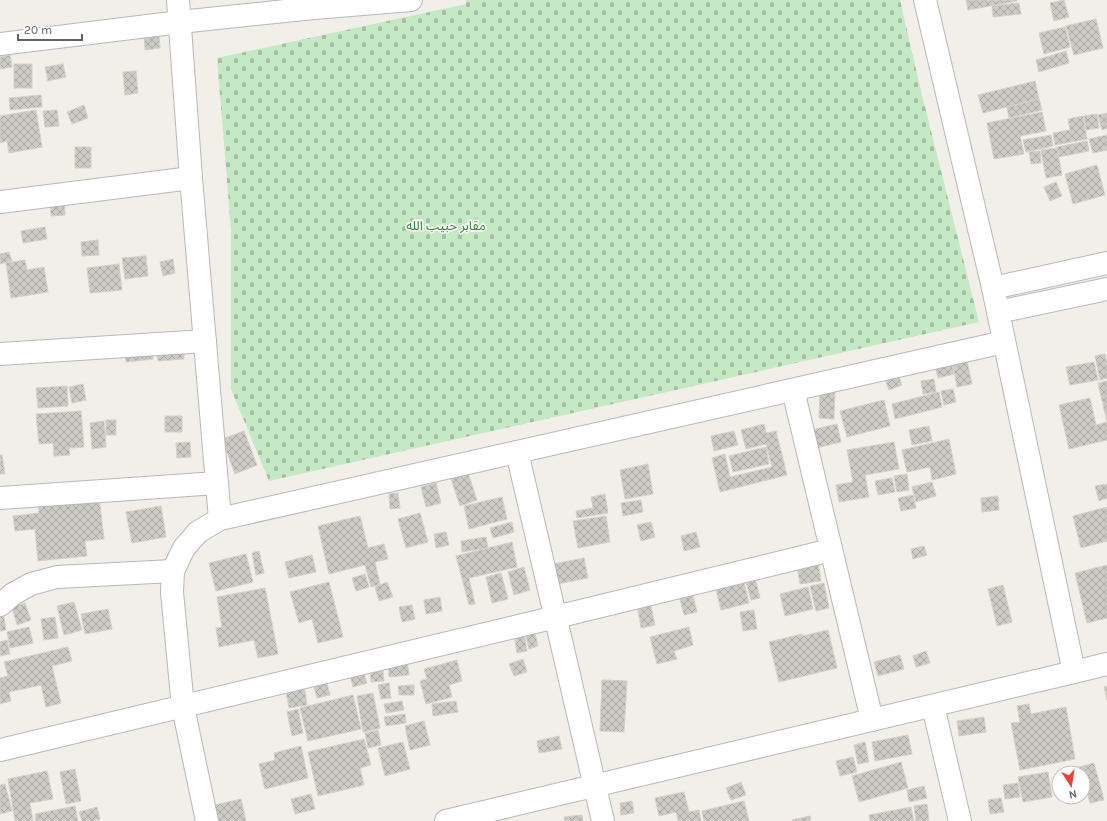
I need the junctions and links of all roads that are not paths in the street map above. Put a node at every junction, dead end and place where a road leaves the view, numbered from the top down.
1 (178, 0) edge
2 (411, 0) edge
3 (925, 0) edge
4 (180, 22) junction
5 (0, 44) edge
6 (190, 178) junction
7 (0, 202) edge
8 (1107, 263) edge
9 (993, 288) junction
10 (1107, 289) edge
11 (998, 312) junction
12 (205, 341) junction
13 (1004, 342) junction
14 (0, 354) edge
15 (793, 390) junction
16 (517, 452) junction
17 (217, 483) junction
18 (0, 498) edge
19 (220, 518) junction
20 (831, 550) junction
21 (173, 571) junction
22 (0, 605) edge
23 (556, 618) junction
24 (1107, 664) edge
25 (1074, 672) junction
26 (933, 706) junction
27 (183, 707) junction
28 (872, 720) junction
29 (0, 750) edge
30 (595, 786) junction
31 (207, 821) edge
32 (446, 821) edge
33 (603, 821) edge
34 (960, 821) edge

1 - 4 street
2 - 4 street
3 - 9 street
4 - 5 street
4 - 6 street
6 - 7 street
6 - 12 street
8 - 9 street
9 - 11 street
10 - 11 street
11 - 13 street
12 - 14 street
12 - 17 street
13 - 15 street
13 - 25 street
15 - 16 street
15 - 20 street
16 - 19 street
16 - 23 street
17 - 18 street
17 - 19 street
19 - 21 street
20 - 23 street
20 - 28 street
21 - 22 street
21 - 27 street
23 - 27 street
23 - 30 street
24 - 25 street
25 - 26 street
26 - 28 street
26 - 34 street
27 - 29 street
27 - 31 street
28 - 30 street
30 - 32 street
30 - 33 street

